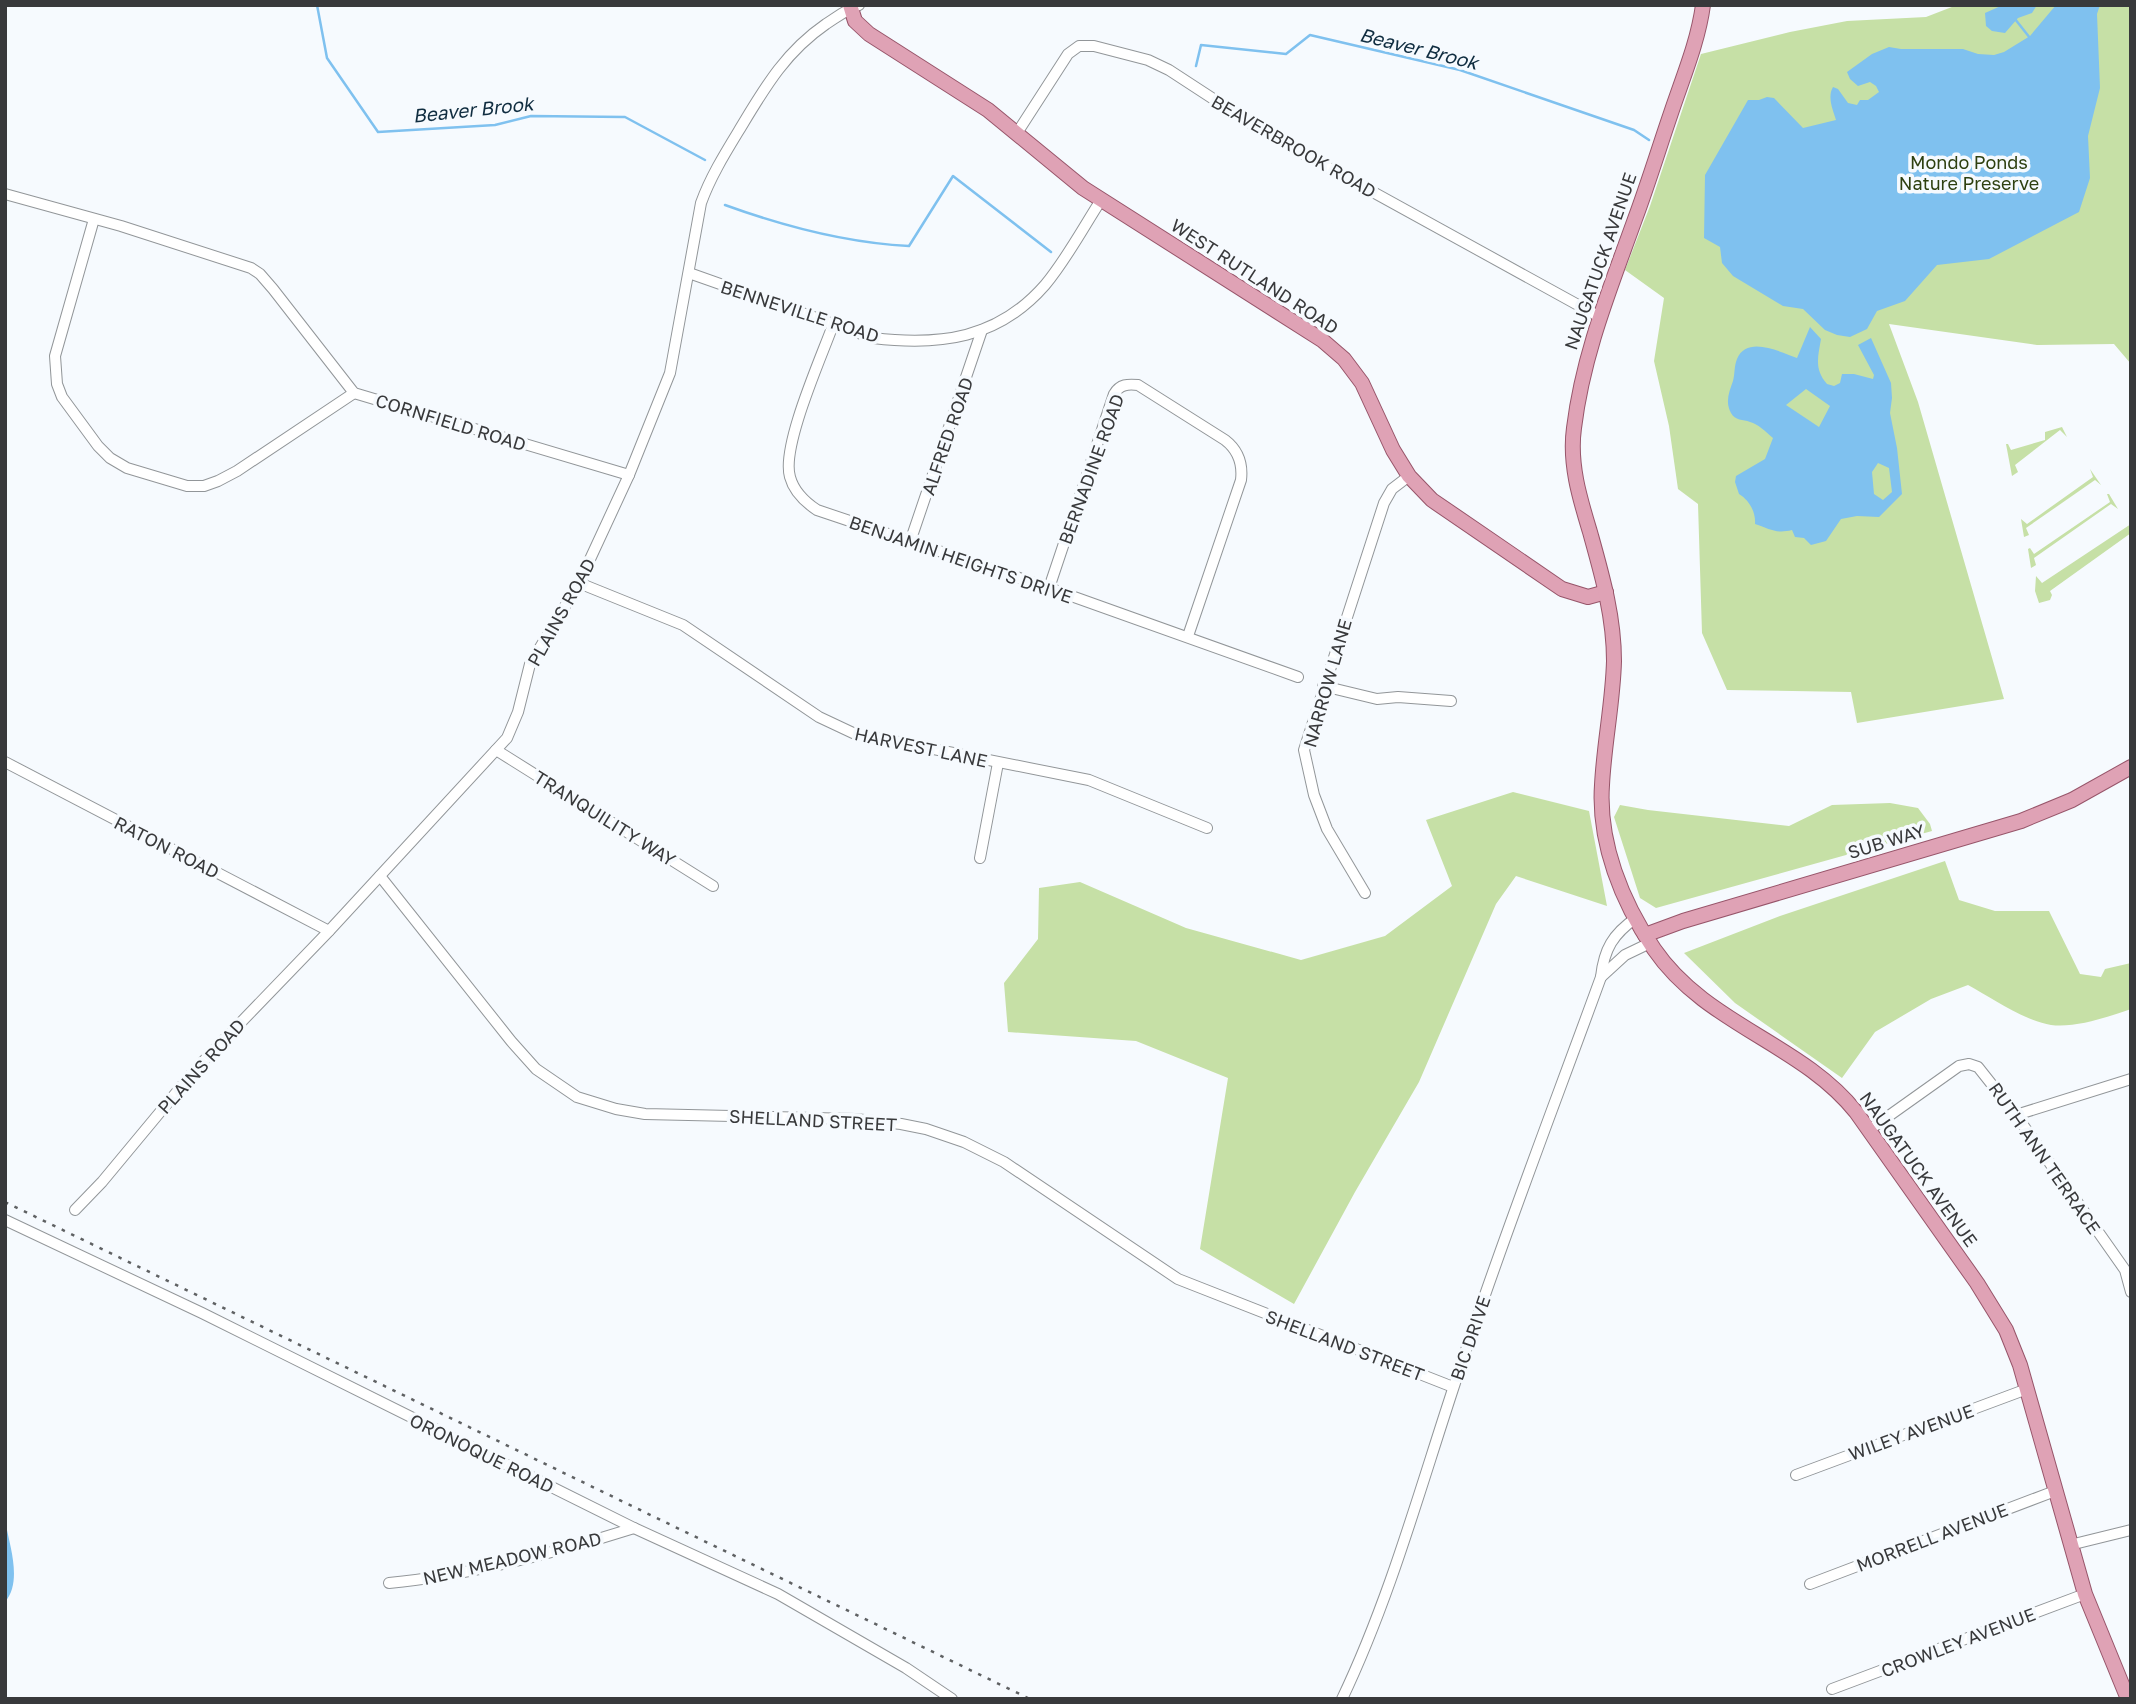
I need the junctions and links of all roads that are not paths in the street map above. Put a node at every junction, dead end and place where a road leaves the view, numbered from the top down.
1 (1703, 5) edge
2 (853, 6) edge
3 (1017, 133) junction
4 (5, 194) edge
5 (1101, 200) junction
6 (94, 219) junction
7 (690, 273) junction
8 (1598, 316) junction
9 (833, 325) junction
10 (982, 330) junction
11 (354, 393) junction
12 (629, 475) junction
13 (1409, 476) junction
14 (910, 542) junction
15 (579, 583) junction
16 (1049, 588) junction
17 (1606, 592) junction
18 (1188, 636) junction
19 (1298, 677) dead end
20 (1323, 686) junction
21 (1451, 701) dead end
22 (496, 750) junction
23 (5, 762) edge
24 (998, 763) junction
25 (2131, 767) edge
26 (1207, 828) dead end
27 (981, 858) dead end
28 (380, 876) junction
29 (713, 886) dead end
30 (1364, 893) dead end
31 (1636, 918) junction
32 (329, 931) junction
33 (1647, 939) junction
34 (1601, 977) junction
35 (2131, 1079) edge
36 (2016, 1115) junction
37 (1869, 1130) junction
38 (75, 1210) dead end
39 (5, 1220) edge
40 (2128, 1269) edge
41 (2131, 1292) edge
42 (1453, 1388) junction
43 (2026, 1389) junction
44 (1796, 1475) dead end
45 (2055, 1491) junction
46 (634, 1528) junction
47 (2131, 1530) edge
48 (2070, 1545) junction
49 (389, 1583) dead end
50 (1810, 1584) dead end
51 (2085, 1594) junction
52 (1832, 1689) dead end
53 (952, 1699) edge
54 (1342, 1699) edge
55 (2128, 1699) edge

1 - 8 main road, NAUGATUCK AVENUE
2 - 3 main road, WEST RUTLAND ROAD
2 - 7 street, PLAINS ROAD
3 - 5 main road, WEST RUTLAND ROAD
3 - 8 street, BEAVERBROOK ROAD
4 - 6 street, CORNFIELD ROAD
5 - 10 street, BENNEVILLE ROAD
5 - 13 main road, WEST RUTLAND ROAD
6 - 11 street, CORNFIELD ROAD
6 - 11 street
7 - 9 street, BENNEVILLE ROAD
7 - 12 street, PLAINS ROAD
8 - 17 main road, NAUGATUCK AVENUE
9 - 10 street, BENNEVILLE ROAD
9 - 14 street, BENJAMIN HEIGHTS DRIVE
10 - 14 street, ALFRED ROAD
11 - 12 street, CORNFIELD ROAD
12 - 15 street, PLAINS ROAD
13 - 17 main road, WEST RUTLAND ROAD
13 - 20 street, NARROW LANE
14 - 16 street, BENJAMIN HEIGHTS DRIVE
15 - 22 street, PLAINS ROAD
15 - 24 street, HARVEST LANE
16 - 18 street, BENJAMIN HEIGHTS DRIVE
16 - 18 street, BERNADINE ROAD
17 - 31 main road, NAUGATUCK AVENUE
18 - 19 street, BENJAMIN HEIGHTS DRIVE
20 - 21 street
20 - 30 street, NARROW LANE
22 - 28 street, PLAINS ROAD
22 - 29 street, TRANQUILITY WAY
23 - 32 street, RATON ROAD
24 - 26 street, HARVEST LANE
24 - 27 street
25 - 33 main road, SUB WAY
28 - 32 street, PLAINS ROAD
28 - 42 street, SHELLAND STREET
31 - 33 main road, NAUGATUCK AVENUE
31 - 34 street, BIC DRIVE
32 - 38 street, PLAINS ROAD
33 - 34 street, BIC DRIVE
33 - 37 main road, NAUGATUCK AVENUE
34 - 42 street, BIC DRIVE
35 - 36 street
36 - 37 street, RUTH ANN TERRACE
36 - 40 street, RUTH ANN TERRACE
37 - 43 main road, NAUGATUCK AVENUE
39 - 46 street, ORONOQUE ROAD
40 - 41 street, RUTH ANN TERRACE
42 - 54 street, BIC DRIVE
43 - 44 street, WILEY AVENUE
43 - 45 main road, NAUGATUCK AVENUE
45 - 48 main road, NAUGATUCK AVENUE
45 - 50 street, MORRELL AVENUE
46 - 49 street, NEW MEADOW ROAD
46 - 53 street, ORONOQUE ROAD
47 - 48 street
48 - 51 main road, NAUGATUCK AVENUE
51 - 52 street, CROWLEY AVENUE
51 - 55 main road, NAUGATUCK AVENUE

